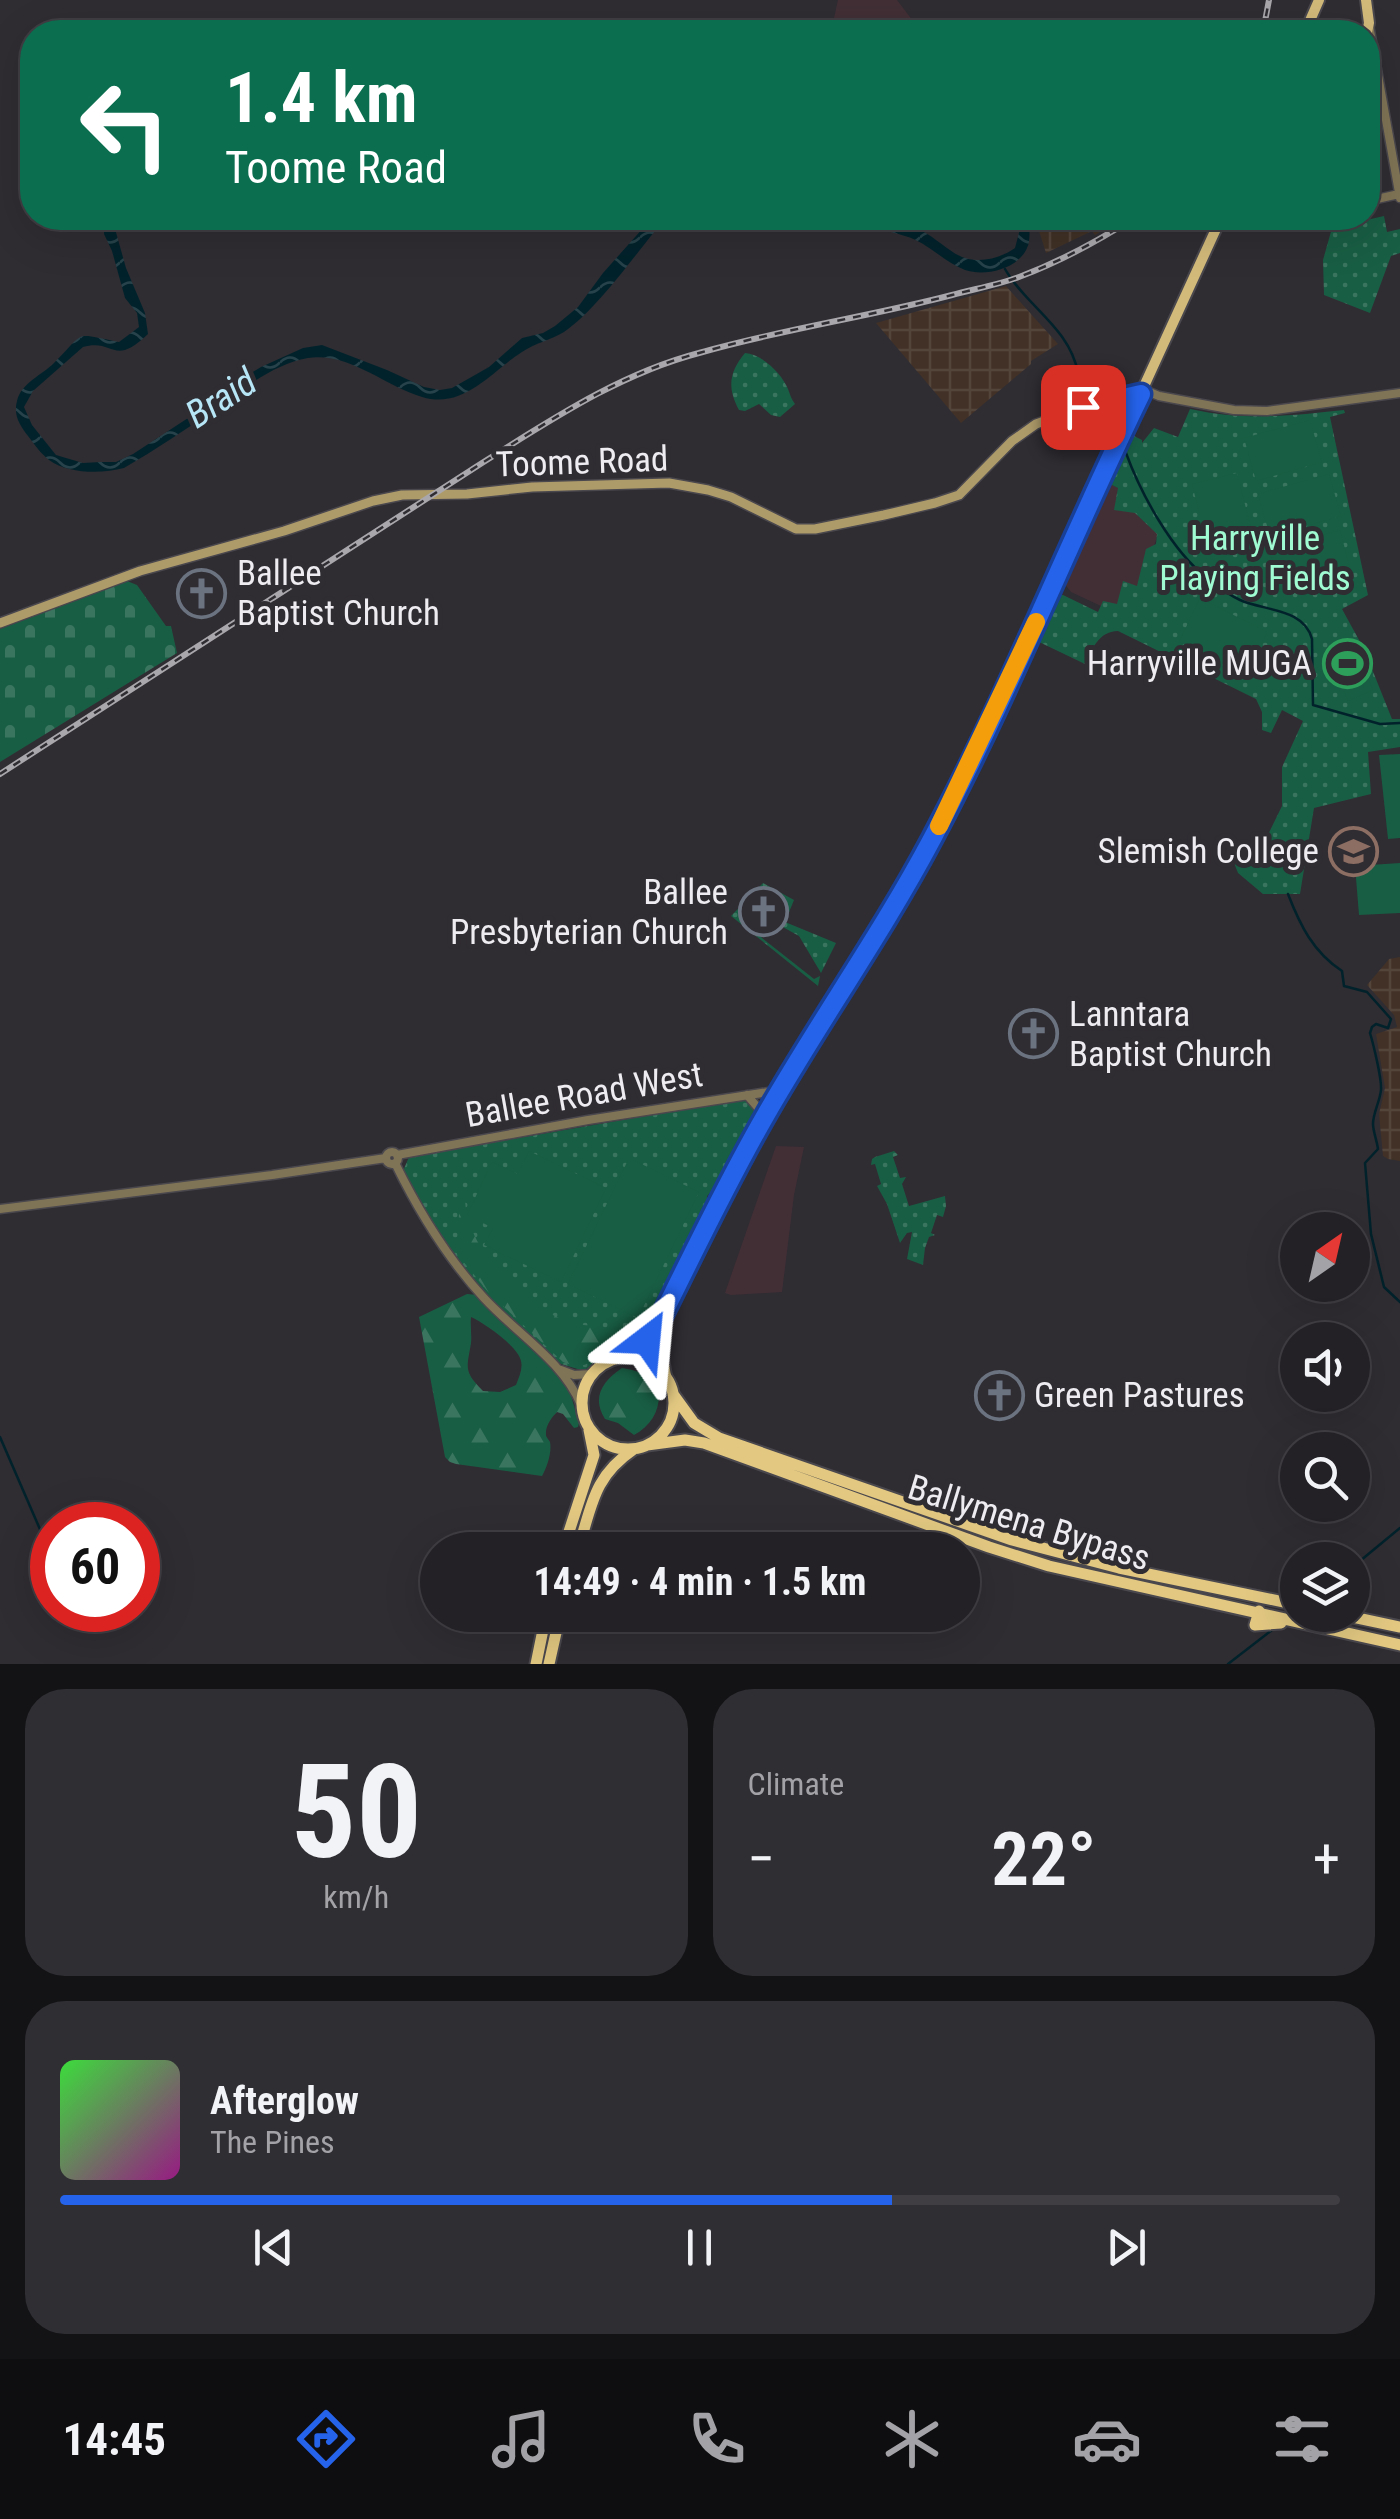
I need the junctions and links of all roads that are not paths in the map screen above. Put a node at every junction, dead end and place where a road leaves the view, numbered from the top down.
1 (1380, 91) edge
2 (1400, 196) edge
3 (1215, 230) edge
4 (1400, 392) edge
5 (1151, 394) junction
6 (0, 624) edge
7 (780, 1090) junction
8 (748, 1095) junction
9 (765, 1116) junction
10 (393, 1159) junction
11 (0, 1209) edge
12 (663, 1314) junction
13 (618, 1358) junction
14 (561, 1370) junction
15 (592, 1374) junction
16 (666, 1376) junction
17 (674, 1394) junction
18 (581, 1405) junction
19 (589, 1429) junction
20 (641, 1447) junction
21 (774, 1468) junction
22 (795, 1483) dead end
23 (569, 1532) edge
24 (584, 1532) edge
25 (1246, 1595) junction
26 (1280, 1602) edge
27 (1257, 1620) junction
28 (1370, 1620) edge
29 (1400, 1626) edge
30 (543, 1632) edge
31 (557, 1632) edge
32 (1400, 1645) edge
33 (536, 1664) edge
34 (550, 1664) edge

1 - 2 street
3 - 5 main road
4 - 5 street
5 - 6 main road, Toome Road
5 - 7 main road
7 - 8 street, Ballee Road West
7 - 9 main road
8 - 9 street
8 - 10 street, Ballee Road West
9 - 12 main road
10 - 11 street, Ballee Road West
10 - 14 street
12 - 13 main road
12 - 16 main road
13 - 15 highway
13 - 16 highway
14 - 15 street
14 - 18 street
15 - 18 highway
16 - 17 highway
17 - 20 highway
17 - 25 highway, Ballymena Bypass
18 - 19 highway
19 - 20 highway
19 - 23 highway
20 - 21 highway, Ballymena Bypass
20 - 24 highway
21 - 22 highway
21 - 27 highway, Ballymena Bypass
25 - 26 highway, Ballymena Bypass
25 - 27 highway
27 - 32 highway, Ballymena Bypass
28 - 29 highway
30 - 33 highway
31 - 34 highway

